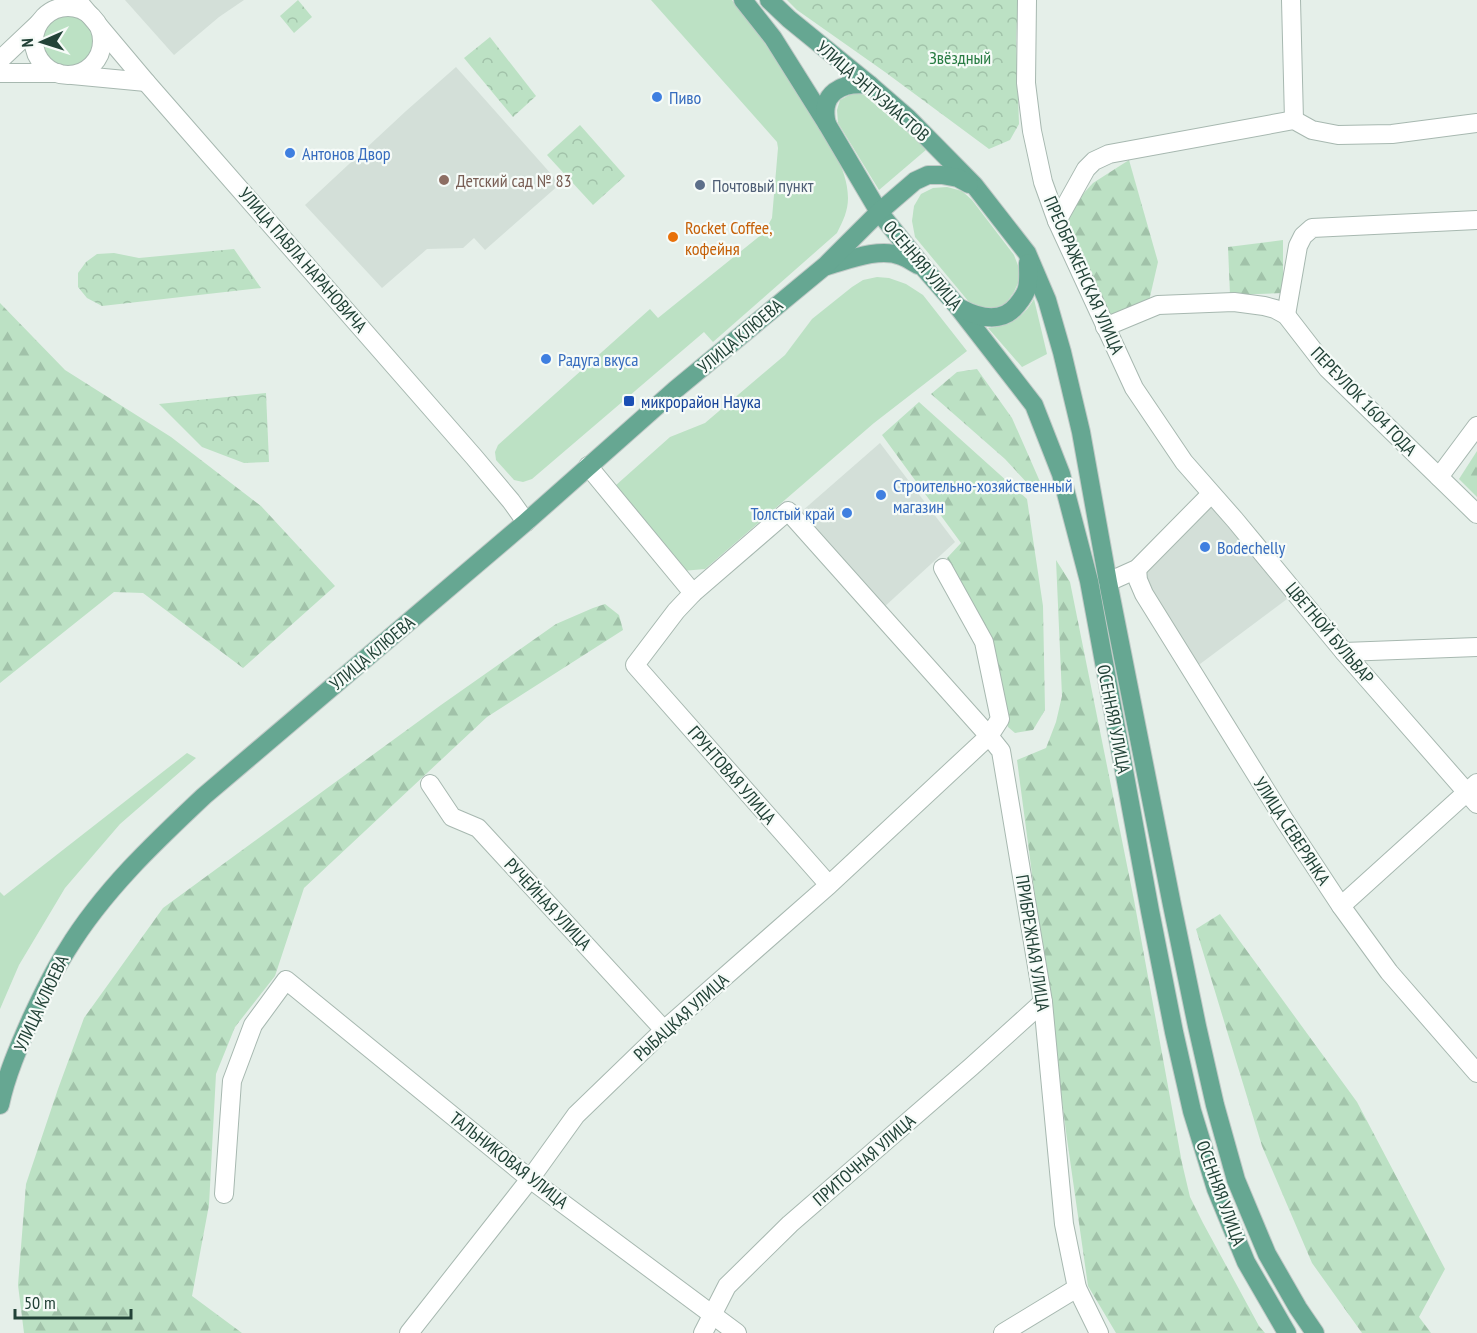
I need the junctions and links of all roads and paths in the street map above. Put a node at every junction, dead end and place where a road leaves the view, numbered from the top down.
1 (77, 0) edge
2 (743, 0) edge
3 (769, 0) edge
4 (1027, 0) edge
5 (1291, 0) edge
6 (62, 4) edge
7 (93, 18) junction
8 (38, 24) junction
9 (0, 60) edge
10 (0, 73) edge
11 (64, 74) junction
12 (146, 82) junction
13 (870, 84) junction
14 (1294, 120) junction
15 (1477, 123) edge
16 (827, 124) junction
17 (844, 153) joint
18 (974, 185) junction
19 (879, 212) junction
20 (1477, 220) edge
21 (1057, 221) junction
22 (1027, 253) junction
23 (825, 266) junction
24 (923, 267) junction
25 (958, 307) junction
26 (1286, 315) junction
27 (1105, 327) junction
28 (1477, 426) edge
29 (1184, 462) joint
30 (588, 466) junction
31 (1439, 477) junction
32 (1211, 494) junction
33 (1477, 514) edge
34 (526, 522) junction
35 (943, 568) dead end
36 (1137, 569) junction
37 (1108, 582) junction
38 (693, 593) junction
39 (1477, 646) edge
40 (1344, 652) junction
41 (989, 736) junction
42 (430, 784) dead end
43 (1474, 793) edge
44 (829, 885) junction
45 (1341, 906) junction
46 (1043, 1002) junction
47 (664, 1030) junction
48 (1477, 1073) edge
49 (0, 1105) edge
50 (530, 1179) junction
51 (224, 1194) dead end
52 (1077, 1288) junction
53 (712, 1315) junction
54 (409, 1333) edge
55 (704, 1333) edge
56 (737, 1333) edge
57 (1003, 1333) edge
58 (1099, 1333) edge
59 (1287, 1333) edge
60 (1315, 1333) edge

1 - 7 street, УЛИЦА ПАВЛА НАРАНОВИЧА
2 - 16 main road, УЛИЦА ЭНТУЗИАСТОВ
3 - 13 main road, УЛИЦА ЭНТУЗИАСТОВ
4 - 21 street, ПРЕОБРАЖЕНСКАЯ УЛИЦА
5 - 14 street
6 - 7 street
6 - 8 street
7 - 11 street
7 - 12 street, УЛИЦА ПАВЛА НАРАНОВИЧА
8 - 9 street
8 - 11 street
10 - 11 street
11 - 12 street
12 - 34 street, УЛИЦА ПАВЛА НАРАНОВИЧА
13 - 16 main road
13 - 18 main road, УЛИЦА ЭНТУЗИАСТОВ
14 - 15 street
14 - 21 street
16 - 17 main road, УЛИЦА ЭНТУЗИАСТОВ
17 - 19 main road, ОСЕННЯЯ УЛИЦА
18 - 19 main road, УЛИЦА КЛЮЕВА
18 - 22 main road, ОСЕННЯЯ УЛИЦА
19 - 23 main road, УЛИЦА КЛЮЕВА
19 - 24 main road, ОСЕННЯЯ УЛИЦА
20 - 26 street
21 - 27 street, ПРЕОБРАЖЕНСКАЯ УЛИЦА
22 - 25 main road
22 - 37 main road, ОСЕННЯЯ УЛИЦА
23 - 24 main road, УЛИЦА КЛЮЕВА
23 - 30 main road, УЛИЦА КЛЮЕВА
24 - 25 main road, ОСЕННЯЯ УЛИЦА
25 - 59 main road, ОСЕННЯЯ УЛИЦА
26 - 27 street
26 - 31 street, ПЕРЕУЛОК 1604 ГОДА
27 - 29 street, ПРЕОБРАЖЕНСКАЯ УЛИЦА
28 - 31 street
29 - 32 street, ЦВЕТНОЙ БУЛЬВАР
30 - 34 main road, УЛИЦА КЛЮЕВА
30 - 38 street
31 - 33 street, ПЕРЕУЛОК 1604 ГОДА
32 - 36 street
32 - 40 street, ЦВЕТНОЙ БУЛЬВАР
34 - 49 main road, УЛИЦА КЛЮЕВА
35 - 41 street
36 - 37 street
36 - 45 street, УЛИЦА СЕВЕРЯНКА
37 - 60 main road, ОСЕННЯЯ УЛИЦА
38 - 41 street, ПРИБРЕЖНАЯ УЛИЦА
38 - 44 street, ГРУНТОВАЯ УЛИЦА
39 - 40 street
40 - 43 street, ЦВЕТНОЙ БУЛЬВАР
41 - 44 street, РЫБАЦКАЯ УЛИЦА
41 - 46 street, ПРИБРЕЖНАЯ УЛИЦА
42 - 47 street, РУЧЕЙНАЯ УЛИЦА
43 - 45 street
44 - 47 street, РЫБАЦКАЯ УЛИЦА
45 - 48 street, УЛИЦА СЕВЕРЯНКА
46 - 52 street, ПРИБРЕЖНАЯ УЛИЦА
46 - 53 street, ПРИТОЧНАЯ УЛИЦА
47 - 50 street, РЫБАЦКАЯ УЛИЦА
50 - 51 street, ТАЛЬНИКОВАЯ УЛИЦА
50 - 53 street, ТАЛЬНИКОВАЯ УЛИЦА
50 - 54 street, РЫБАЦКАЯ УЛИЦА
52 - 57 street
52 - 58 street, ПРИБРЕЖНАЯ УЛИЦА
53 - 55 street, ПРИТОЧНАЯ УЛИЦА
53 - 56 street, ТАЛЬНИКОВАЯ УЛИЦА

